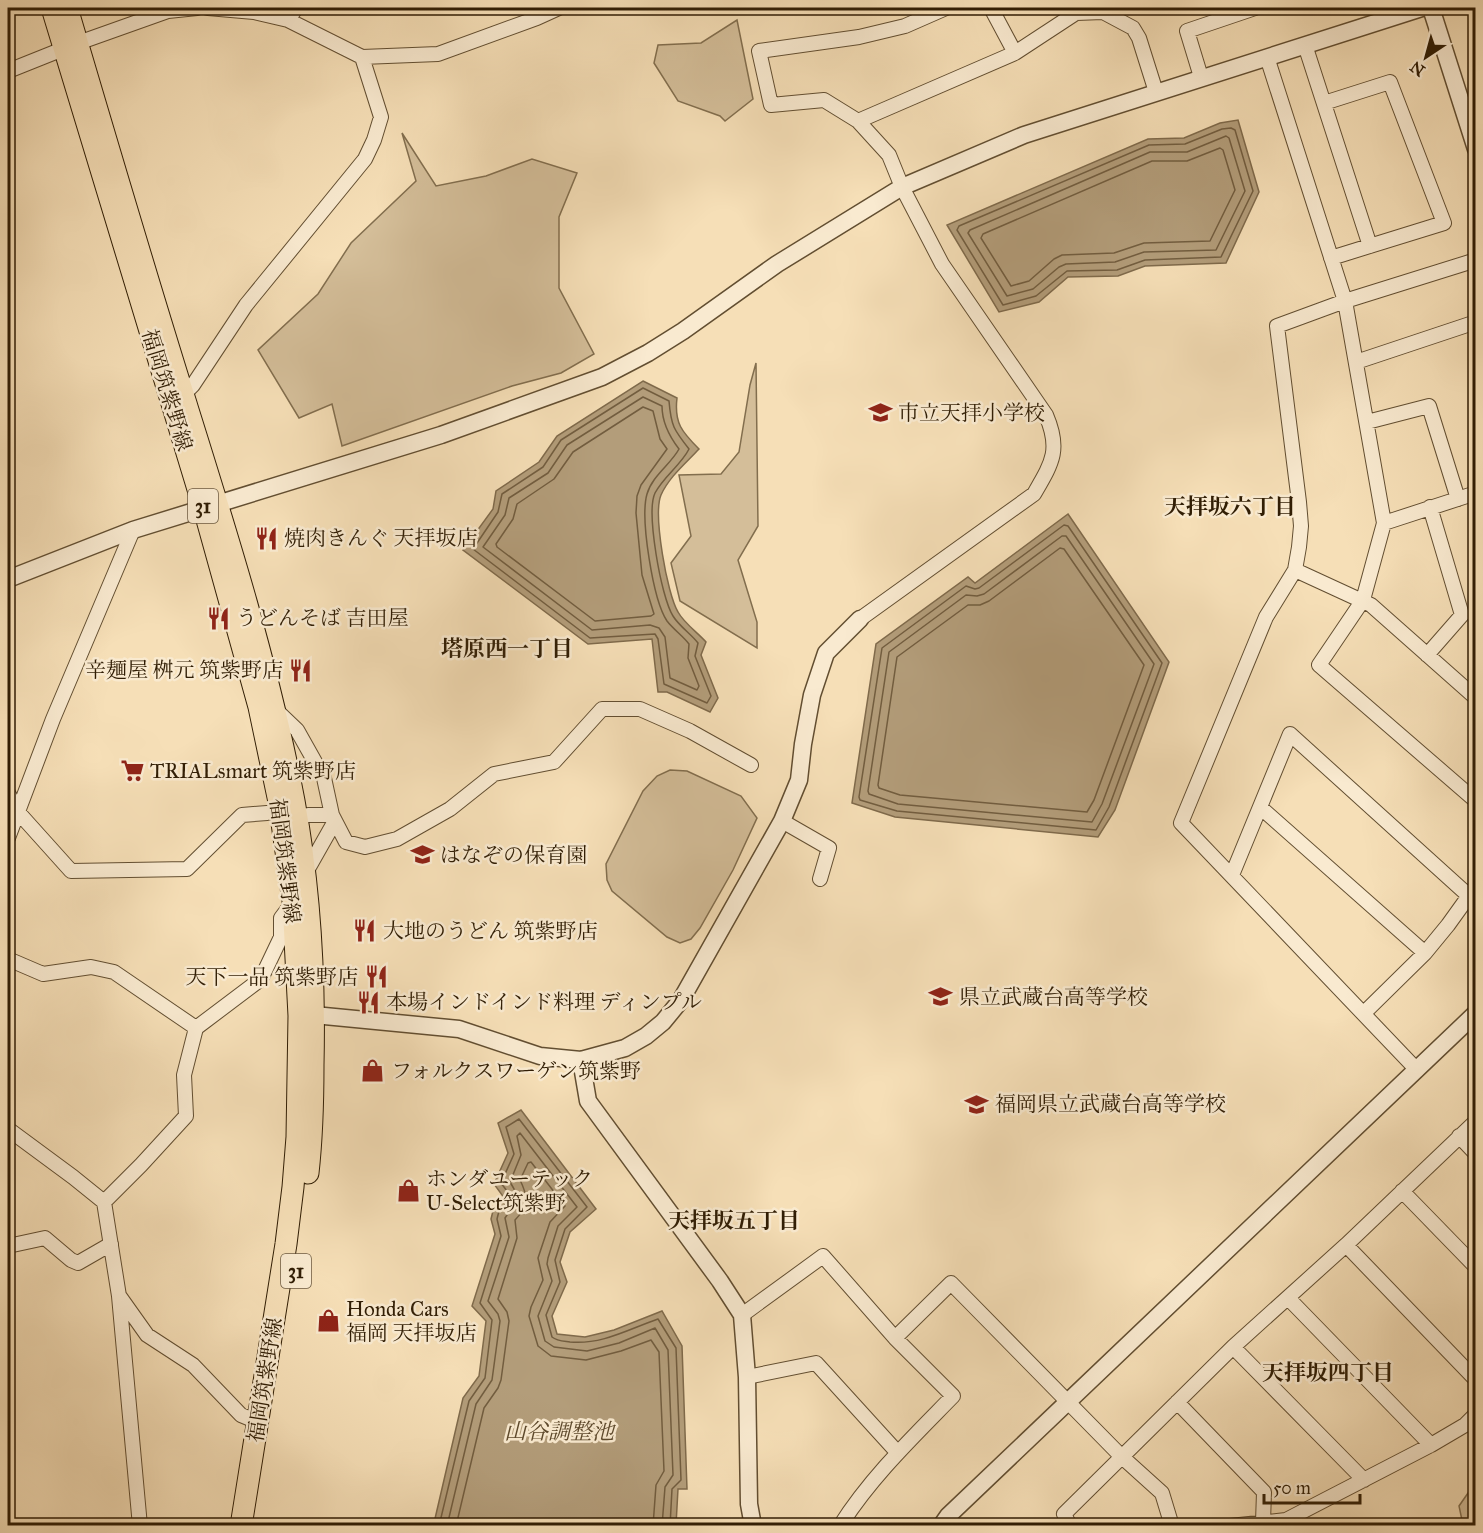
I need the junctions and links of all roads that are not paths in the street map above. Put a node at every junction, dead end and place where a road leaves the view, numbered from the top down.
1 (52, 8) edge
2 (67, 8) edge
3 (197, 8) edge
4 (208, 8) edge
5 (296, 8) edge
6 (559, 8) edge
7 (946, 8) edge
8 (991, 8) edge
9 (1255, 8) edge
10 (1422, 8) edge
11 (1431, 8) edge
12 (166, 9) edge
13 (1076, 10) edge
14 (288, 20) junction
15 (1305, 45) junction
16 (71, 46) junction
17 (1015, 53) junction
18 (362, 57) junction
19 (1267, 57) junction
20 (8, 71) edge
21 (1202, 78) junction
22 (1156, 92) junction
23 (1324, 103) junction
24 (858, 121) junction
25 (1476, 149) edge
26 (902, 187) junction
27 (1370, 246) junction
28 (1331, 258) junction
29 (1476, 260) edge
30 (1345, 301) junction
31 (1476, 322) edge
32 (1356, 362) junction
33 (183, 396) junction
34 (1367, 422) junction
35 (1476, 493) edge
36 (1458, 499) junction
37 (211, 507) junction
38 (1430, 507) junction
39 (1384, 523) junction
40 (132, 530) junction
41 (1294, 570) junction
42 (8, 579) edge
43 (1364, 600) junction
44 (860, 619) joint
45 (1427, 655) junction
46 (1476, 698) edge
47 (274, 708) junction
48 (751, 765) dead end
49 (8, 793) edge
50 (1476, 801) edge
51 (1260, 807) junction
52 (18, 812) junction
53 (267, 813) dead end
54 (308, 815) dead end
55 (333, 818) junction
56 (782, 821) junction
57 (8, 838) edge
58 (1232, 875) junction
59 (304, 876) junction
60 (820, 879) dead end
61 (1472, 891) edge
62 (293, 901) junction
63 (1425, 953) junction
64 (8, 959) edge
65 (1364, 1013) junction
66 (1476, 1013) edge
67 (307, 1016) junction
68 (196, 1028) junction
69 (581, 1060) junction
70 (1417, 1070) junction
71 (1476, 1120) edge
72 (8, 1129) edge
73 (1459, 1136) junction
74 (1476, 1154) edge
75 (1402, 1191) junction
76 (104, 1202) junction
77 (111, 1244) junction
78 (1346, 1245) junction
79 (8, 1246) edge
80 (1476, 1267) edge
81 (119, 1296) junction
82 (1288, 1298) junction
83 (742, 1315) junction
84 (895, 1338) junction
85 (1233, 1347) junction
86 (747, 1377) junction
87 (1476, 1380) edge
88 (1069, 1402) junction
89 (1177, 1402) junction
90 (1476, 1414) edge
91 (258, 1422) junction
92 (1431, 1445) junction
93 (897, 1452) junction
94 (1121, 1456) junction
95 (1364, 1480) junction
96 (1263, 1522) junction
97 (140, 1526) edge
98 (241, 1526) edge
99 (256, 1526) edge
100 (753, 1526) edge
101 (840, 1526) edge
102 (941, 1526) edge
103 (1070, 1526) edge
104 (1172, 1526) edge
105 (1230, 1526) edge

1 - 16 main road, 福岡筑紫野線 / 31
2 - 16 main road, 福岡筑紫野線 / 31
3 - 12 street
4 - 14 street
5 - 14 street
6 - 18 street
7 - 24 street
8 - 17 street
9 - 21 street
10 - 15 street
11 - 25 street
12 - 16 street
13 - 17 street
13 - 22 street
14 - 18 street
15 - 19 street
15 - 23 street
16 - 20 street
16 - 33 main road, 福岡筑紫野線 / 31
16 - 37 main road, 福岡筑紫野線 / 31
17 - 24 street
18 - 33 street
19 - 21 street
19 - 28 street
21 - 22 street
22 - 26 street
23 - 27 street
23 - 27 street
24 - 26 street
26 - 37 street
26 - 44 street
27 - 28 street
28 - 30 street
29 - 30 street
30 - 32 street
30 - 41 street
31 - 32 street
32 - 34 street
33 - 37 main road, 福岡筑紫野線 / 31
34 - 36 street
34 - 39 street
35 - 36 street
36 - 38 street
37 - 40 street
37 - 47 main road, 福岡筑紫野線 / 31
37 - 62 main road, 福岡筑紫野線 / 31
38 - 39 street
38 - 45 street
39 - 43 street
40 - 42 street
40 - 52 street
41 - 43 street
41 - 58 street
43 - 45 street
43 - 50 street
44 - 56 street
45 - 46 street
47 - 55 street
47 - 59 main road, 福岡筑紫野線 / 31
48 - 55 street
49 - 52 street
51 - 58 street
51 - 61 street
51 - 63 street
52 - 53 street
52 - 57 street
54 - 55 street
55 - 59 street
56 - 60 street
56 - 69 street
58 - 65 street
59 - 67 main road, 福岡筑紫野線 / 31
61 - 63 street
62 - 67 main road, 福岡筑紫野線 / 31
62 - 68 street
63 - 65 street
64 - 68 street
65 - 70 street
66 - 70 street
67 - 69 street
67 - 91 main road, 福岡筑紫野線 / 31
67 - 99 main road, 福岡筑紫野線 / 31
68 - 76 street
69 - 83 street
70 - 88 street
71 - 73 street
72 - 76 street
73 - 74 street
73 - 75 street
75 - 78 street
75 - 80 street
76 - 77 street
77 - 79 street
77 - 81 street
78 - 82 street
78 - 87 street
81 - 91 street
81 - 97 street
82 - 85 street
82 - 92 street
83 - 84 street
83 - 86 street
84 - 88 street
84 - 93 street
85 - 89 street
85 - 95 street
86 - 93 street
86 - 100 street
88 - 94 street
88 - 102 street
89 - 94 street
89 - 96 street
90 - 92 street
91 - 98 main road, 福岡筑紫野線 / 31
92 - 95 street
93 - 101 street
94 - 103 street
94 - 104 street
95 - 96 street
96 - 105 street

